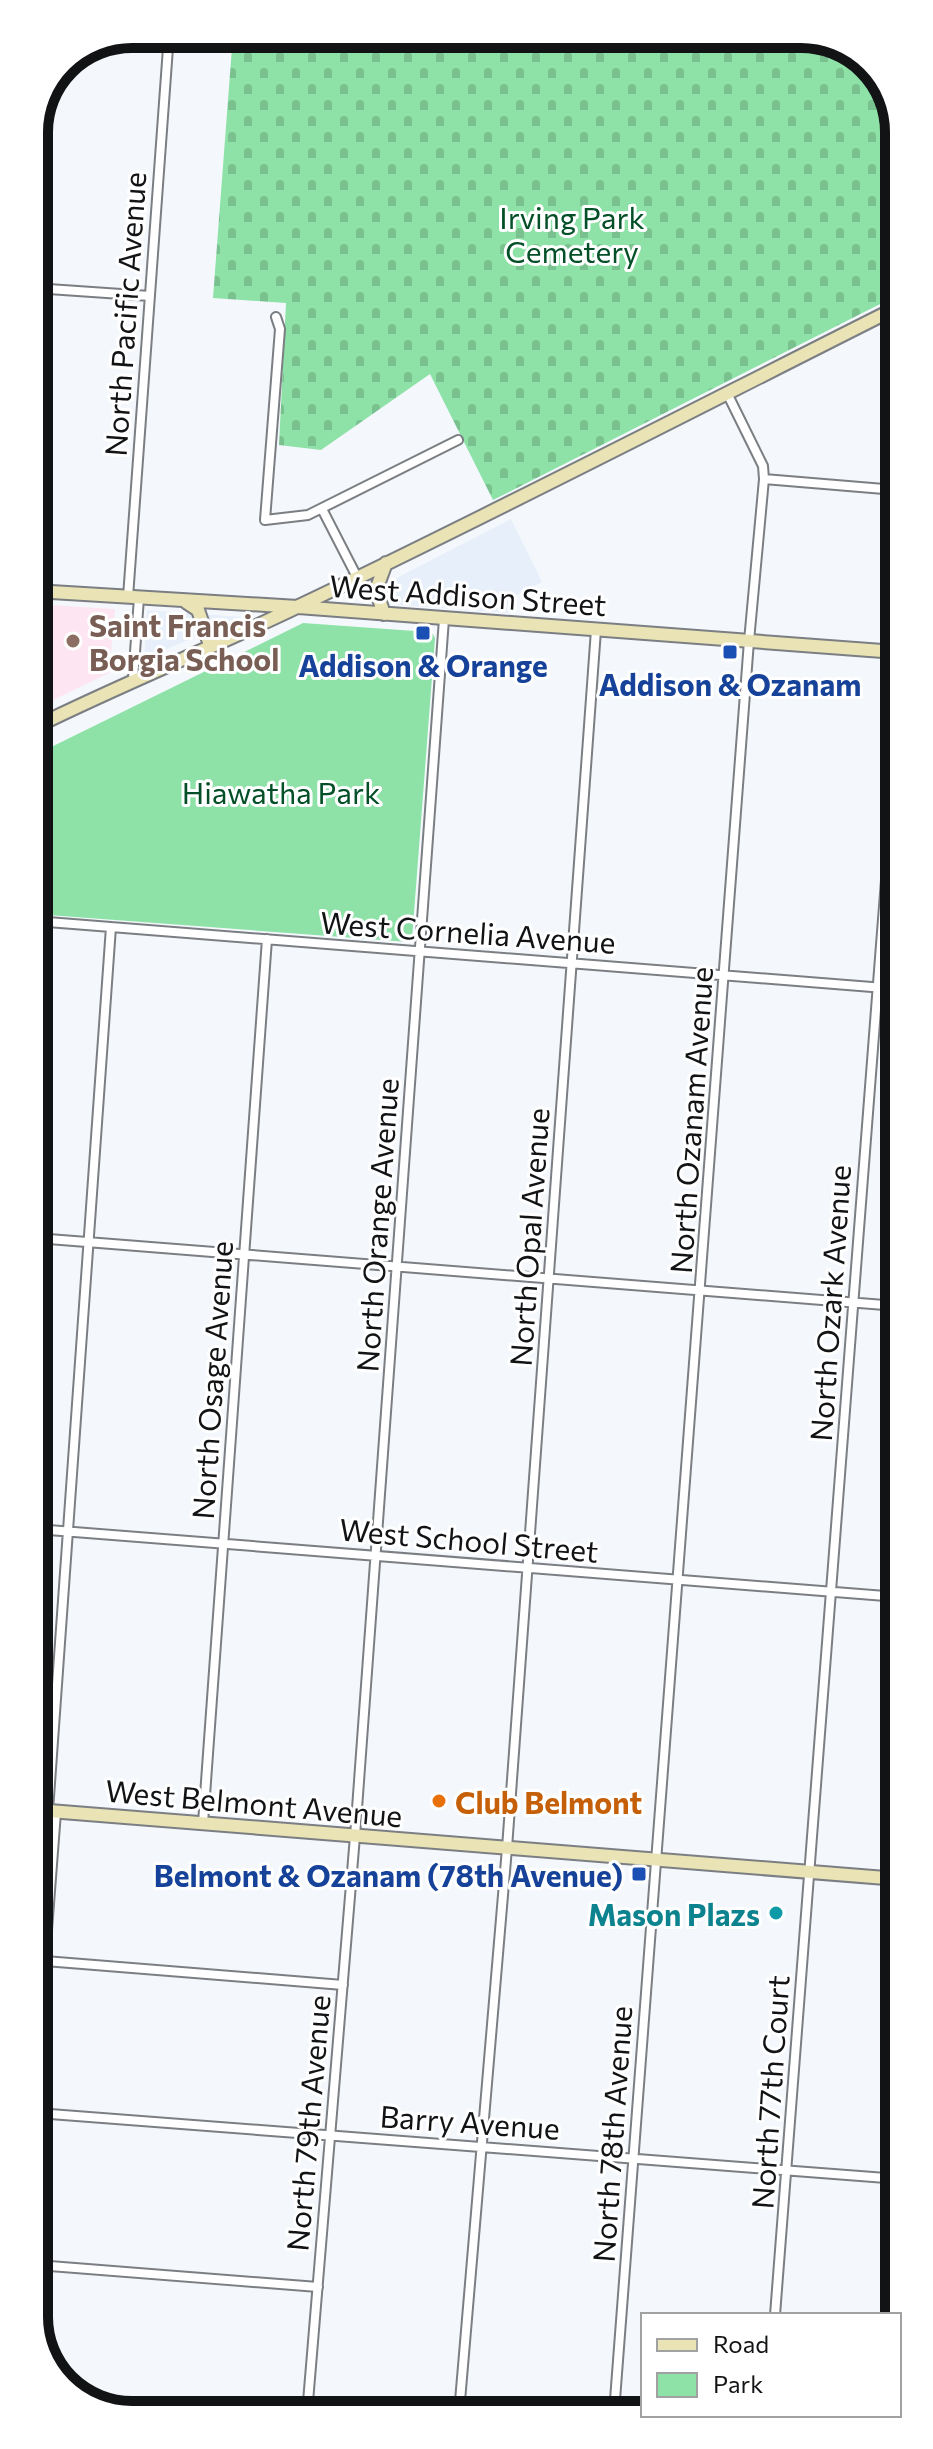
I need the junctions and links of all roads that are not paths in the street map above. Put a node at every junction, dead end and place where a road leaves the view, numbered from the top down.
1 (168, 48) edge
2 (48, 289) edge
3 (150, 296) junction
4 (885, 314) edge
5 (276, 317) dead end
6 (727, 393) junction
7 (458, 440) dead end
8 (764, 479) junction
9 (885, 489) edge
10 (322, 509) junction
11 (386, 563) junction
12 (357, 577) junction
13 (48, 592) edge
14 (133, 597) junction
15 (183, 601) junction
16 (298, 607) junction
17 (384, 614) junction
18 (444, 619) junction
19 (596, 630) junction
20 (749, 641) junction
21 (210, 645) junction
22 (885, 651) edge
23 (133, 679) junction
24 (48, 721) edge
25 (885, 887) edge
26 (48, 922) edge
27 (111, 927) junction
28 (267, 939) junction
29 (420, 951) junction
30 (572, 963) junction
31 (725, 975) junction
32 (877, 987) junction
33 (885, 988) edge
34 (48, 1239) edge
35 (88, 1243) junction
36 (244, 1255) junction
37 (397, 1267) junction
38 (549, 1279) junction
39 (701, 1291) junction
40 (853, 1303) junction
41 (885, 1305) edge
42 (48, 1530) edge
43 (68, 1531) junction
44 (224, 1544) junction
45 (376, 1556) junction
46 (527, 1568) junction
47 (679, 1580) junction
48 (830, 1592) junction
49 (885, 1596) edge
50 (48, 1798) edge
51 (48, 1811) edge
52 (203, 1823) junction
53 (355, 1836) junction
54 (507, 1848) junction
55 (657, 1860) junction
56 (808, 1871) junction
57 (885, 1878) edge
58 (48, 1961) edge
59 (343, 1985) junction
60 (48, 2114) edge
61 (330, 2135) junction
62 (481, 2146) junction
63 (634, 2158) junction
64 (788, 2169) junction
65 (885, 2178) edge
66 (48, 2266) edge
67 (318, 2287) junction
68 (775, 2313) edge
69 (308, 2401) edge
70 (460, 2401) edge
71 (615, 2401) edge

1 - 3 street, North Pacific Avenue
2 - 3 street
3 - 14 street, North Pacific Avenue
4 - 6 main road
5 - 10 street
6 - 8 street, North Ozanam Avenue
6 - 11 main road
7 - 10 street
8 - 9 street
8 - 20 street, North Ozanam Avenue
10 - 12 street
11 - 12 main road
11 - 17 main road
12 - 16 main road
13 - 14 main road, West Addison Street
14 - 15 main road, West Addison Street
14 - 23 street, North Pacific Avenue
15 - 16 main road, West Addison Street
15 - 21 main road
16 - 17 main road, West Addison Street
16 - 21 main road
17 - 18 main road, West Addison Street
18 - 19 main road, West Addison Street
18 - 29 street, North Orange Avenue
19 - 20 main road, West Addison Street
19 - 30 street, North Opal Avenue
20 - 22 main road, West Addison Street
20 - 31 street, North Ozanam Avenue
21 - 23 main road
23 - 24 main road
25 - 32 street, North Ozark Avenue
26 - 27 street, West Cornelia Avenue
27 - 28 street, West Cornelia Avenue
27 - 35 street
28 - 29 street, West Cornelia Avenue
28 - 36 street, North Osage Avenue
29 - 30 street, West Cornelia Avenue
29 - 37 street, North Orange Avenue
30 - 31 street, West Cornelia Avenue
30 - 38 street, North Opal Avenue
31 - 32 street, West Cornelia Avenue
31 - 39 street, North Ozanam Avenue
32 - 33 street, West Cornelia Avenue
32 - 40 street, North Ozark Avenue
34 - 35 street
35 - 36 street
35 - 43 street
36 - 37 street
36 - 44 street, North Osage Avenue
37 - 38 street
37 - 45 street, North Orange Avenue
38 - 39 street
38 - 46 street, North Opal Avenue
39 - 40 street
39 - 47 street, North Ozanam Avenue
40 - 41 street
40 - 48 street, North Ozark Avenue
42 - 43 street, West School Street
43 - 44 street, West School Street
43 - 50 street
44 - 45 street, West School Street
44 - 52 street, North Osage Avenue
45 - 46 street, West School Street
45 - 53 street, North Orange Avenue
46 - 47 street, West School Street
46 - 54 street, North Opal Avenue
47 - 48 street, West School Street
47 - 55 street, North Ozanam Avenue
48 - 49 street, West School Street
48 - 56 street, North Ozark Avenue
51 - 52 main road, West Belmont Avenue
52 - 53 main road, West Belmont Avenue
53 - 54 main road, West Belmont Avenue
53 - 59 street, North 79th Avenue
54 - 55 main road, West Belmont Avenue
54 - 62 street, North Opal Avenue
55 - 56 main road, West Belmont Avenue
55 - 63 street, North 78th Avenue
56 - 57 main road, West Belmont Avenue
56 - 64 street, North 77th Court
58 - 59 street
59 - 61 street, North 79th Avenue
60 - 61 street, Barry Avenue
61 - 62 street, Barry Avenue
61 - 67 street, North 79th Avenue
62 - 63 street, Barry Avenue
62 - 70 street, North Opal Avenue
63 - 64 street, Barry Avenue
63 - 71 street, North 78th Avenue
64 - 65 street, Barry Avenue
64 - 68 street, North 77th Court
66 - 67 street
67 - 69 street, North 79th Avenue

